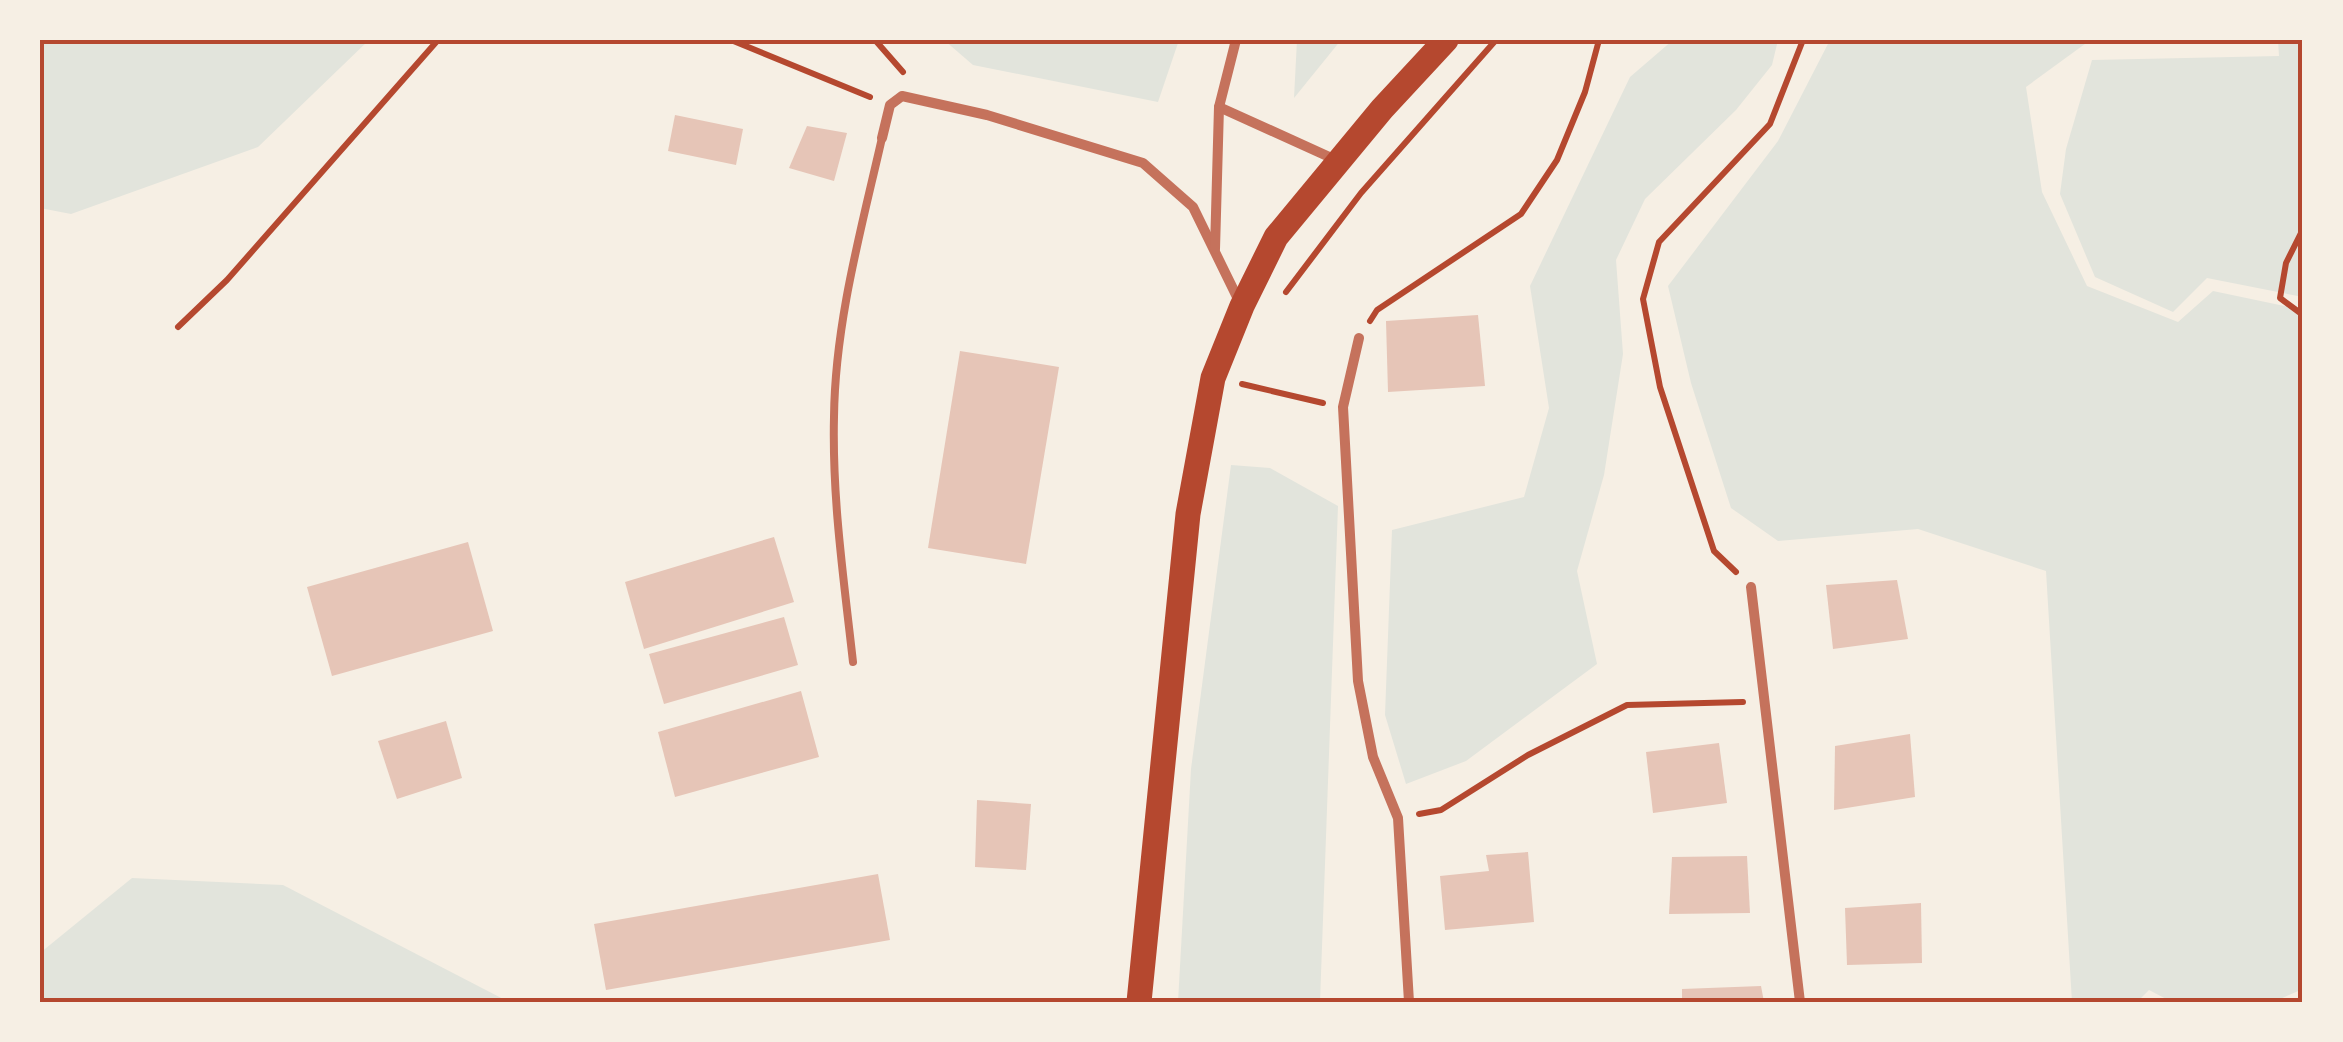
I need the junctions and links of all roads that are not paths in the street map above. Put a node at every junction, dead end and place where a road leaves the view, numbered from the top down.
1 (1236, 40) edge
2 (1446, 40) edge
3 (1218, 107) junction
4 (882, 138) joint
5 (1338, 161) junction
6 (1216, 250) junction
7 (1242, 306) junction
8 (1359, 338) road end
9 (1751, 586) road end
10 (853, 662) dead end
11 (1139, 1002) edge
12 (1408, 1002) edge
13 (1800, 1002) edge

1 - 3 street
2 - 5 main road
3 - 5 street
3 - 6 street
4 - 6 street
4 - 10 lane
5 - 7 main road
6 - 7 street
7 - 11 main road
8 - 12 street
9 - 13 street

